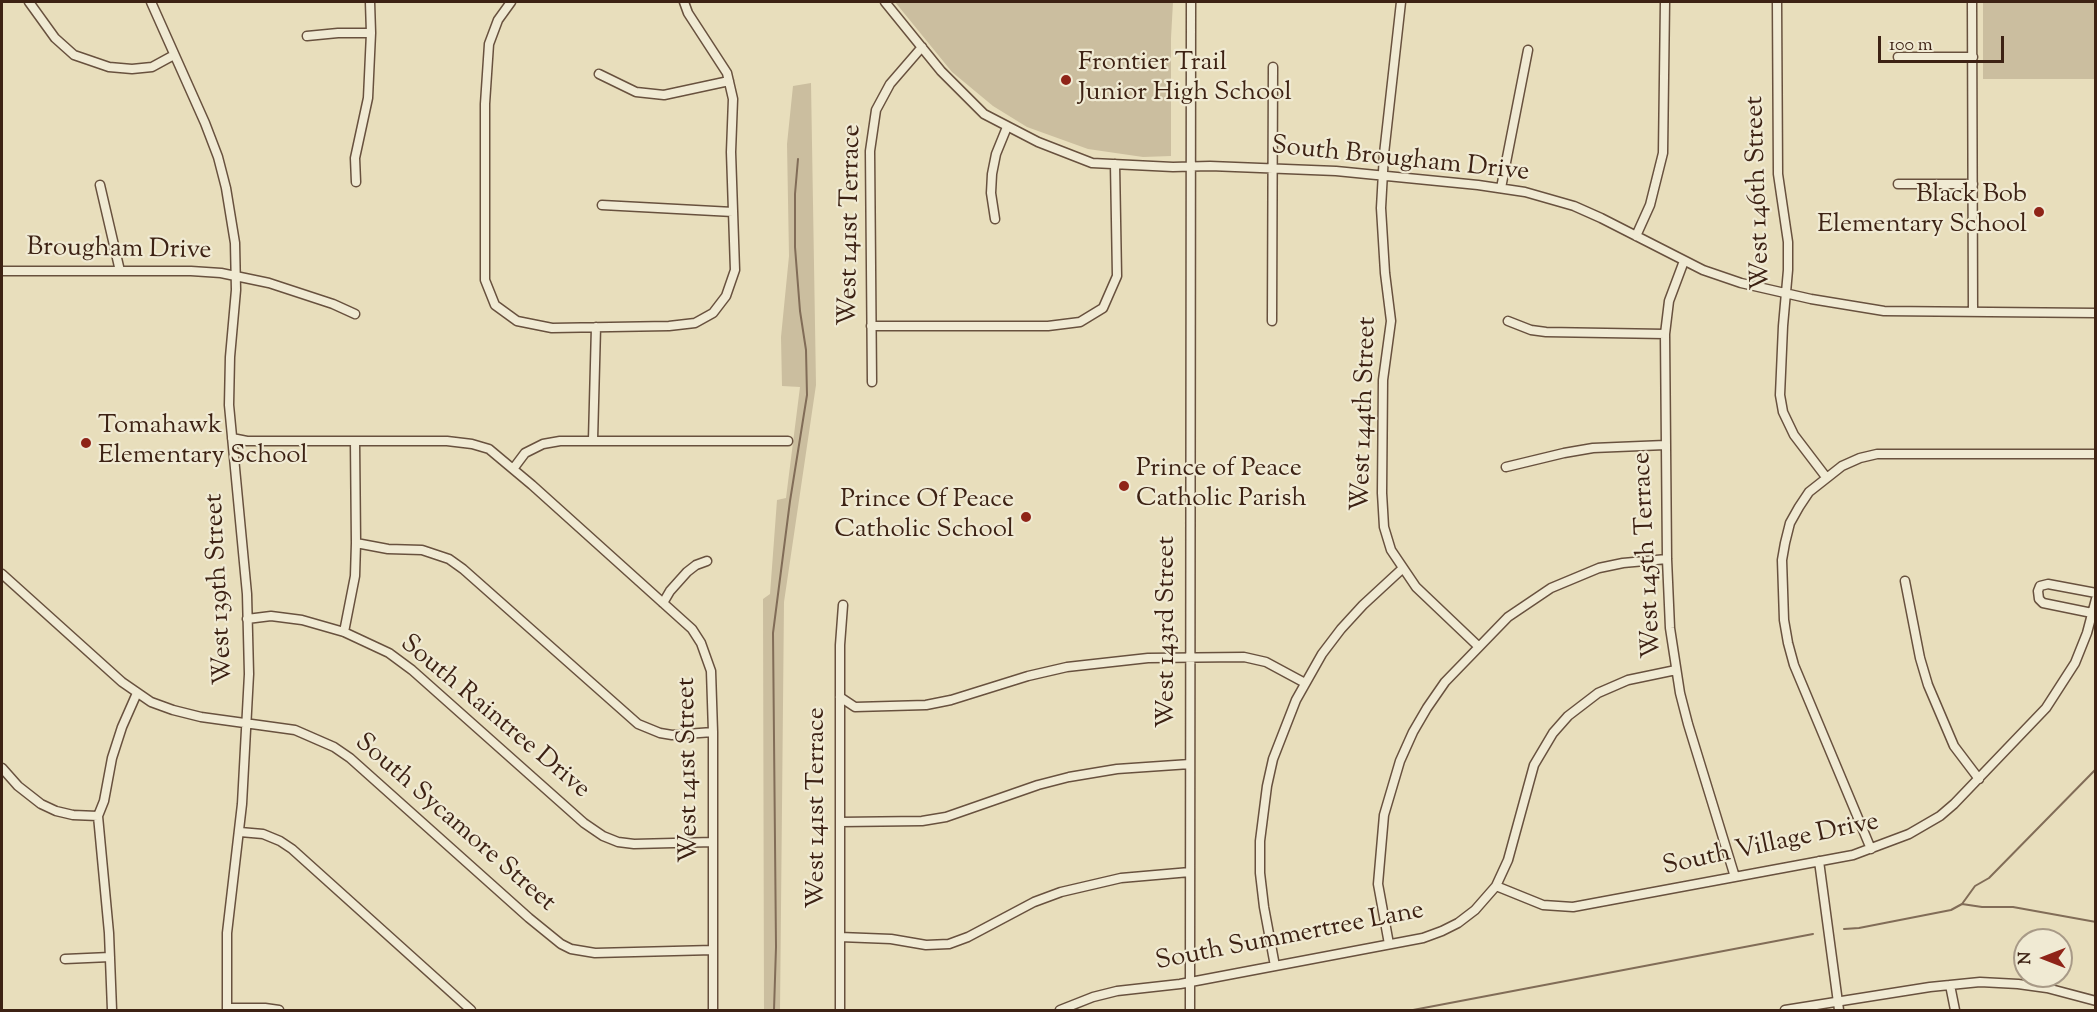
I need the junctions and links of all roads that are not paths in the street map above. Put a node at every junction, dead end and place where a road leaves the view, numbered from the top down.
1 (29, 2) edge
2 (151, 2) edge
3 (370, 2) edge
4 (511, 2) edge
5 (684, 2) edge
6 (885, 2) edge
7 (1191, 2) edge
8 (1401, 2) edge
9 (1665, 2) edge
10 (1777, 2) edge
11 (1972, 2) edge
12 (371, 33) junction
13 (308, 36) dead end
14 (921, 47) junction
15 (1528, 50) dead end
16 (174, 55) junction
17 (1898, 57) dead end
18 (1973, 57) junction
19 (1273, 67) dead end
20 (599, 74) dead end
21 (729, 81) junction
22 (1007, 127) junction
23 (1115, 164) junction
24 (1191, 167) junction
25 (1273, 168) junction
26 (1382, 175) junction
27 (356, 182) dead end
28 (1898, 184) dead end
29 (1973, 184) junction
30 (100, 185) dead end
31 (1501, 188) junction
32 (602, 206) dead end
33 (734, 212) junction
34 (995, 219) dead end
35 (1636, 236) junction
36 (1684, 261) junction
37 (2, 271) edge
38 (120, 271) junction
39 (236, 276) junction
40 (1786, 294) junction
41 (1973, 312) junction
42 (2096, 313) edge
43 (355, 314) dead end
44 (1272, 321) dead end
45 (1508, 321) dead end
46 (871, 326) junction
47 (596, 327) junction
48 (1665, 334) junction
49 (872, 382) dead end
50 (232, 438) junction
51 (593, 440) junction
52 (355, 441) junction
53 (788, 441) dead end
54 (1665, 445) junction
55 (2096, 454) edge
56 (1506, 467) dead end
57 (513, 469) junction
58 (1826, 477) junction
59 (356, 543) junction
60 (1666, 559) junction
61 (707, 561) dead end
62 (1402, 569) junction
63 (2, 574) edge
64 (1905, 581) dead end
65 (2096, 593) edge
66 (2096, 599) edge
67 (663, 603) junction
68 (843, 605) dead end
69 (2092, 613) junction
70 (248, 619) junction
71 (344, 632) junction
72 (1478, 646) junction
73 (1190, 657) junction
74 (1676, 670) junction
75 (1305, 683) junction
76 (137, 693) junction
77 (840, 698) junction
78 (248, 723) junction
79 (713, 732) junction
80 (1190, 764) junction
81 (2, 768) edge
82 (1979, 779) junction
83 (98, 816) junction
84 (840, 822) junction
85 (240, 832) junction
86 (713, 842) junction
87 (1871, 849) junction
88 (1819, 861) junction
89 (1190, 872) junction
90 (1735, 877) junction
91 (1496, 886) junction
92 (840, 937) junction
93 (1389, 944) junction
94 (713, 950) junction
95 (110, 957) junction
96 (65, 959) dead end
97 (1275, 966) junction
98 (1190, 982) junction
99 (1950, 985) junction
100 (2096, 1001) edge
101 (1839, 1007) edge
102 (227, 1009) edge
103 (112, 1011) edge
104 (279, 1011) edge
105 (471, 1011) edge
106 (713, 1011) edge
107 (840, 1011) edge
108 (1060, 1011) edge
109 (1190, 1011) edge
110 (1785, 1011) edge
111 (1955, 1011) edge

1 - 16 street
2 - 16 street, West 139th Street
3 - 12 street
4 - 47 street
5 - 21 street
6 - 14 street, South Brougham Drive
7 - 24 street, West 143rd Street
8 - 26 street, West 144th Street
9 - 35 street
10 - 40 street, West 146th Street
11 - 18 street
12 - 13 street
12 - 27 street
14 - 22 street, South Brougham Drive
14 - 46 street, West 141st Terrace
15 - 31 street
16 - 39 street, West 139th Street
17 - 18 street
18 - 29 street
19 - 25 street
20 - 21 street
21 - 33 street
22 - 23 street, South Brougham Drive
22 - 34 street
23 - 24 street, South Brougham Drive
23 - 46 street
24 - 25 street, South Brougham Drive
24 - 73 street, West 143rd Street
25 - 26 street, South Brougham Drive
25 - 44 street
26 - 31 street, South Brougham Drive
26 - 62 street, West 144th Street
28 - 29 street
29 - 41 street
30 - 38 street
31 - 35 street, South Brougham Drive
32 - 33 street
33 - 47 street
35 - 36 street, South Brougham Drive
36 - 40 street, South Brougham Drive
36 - 48 street, West 145th Terrace
37 - 38 street, Brougham Drive
38 - 39 street, Brougham Drive
39 - 43 street, Brougham Drive
39 - 50 street, West 139th Street
40 - 41 street, South Brougham Drive
40 - 58 street, West 146th Street
41 - 42 street, South Brougham Drive
45 - 48 street
46 - 49 street, West 141st Terrace
47 - 51 street
48 - 54 street, West 145th Terrace
50 - 52 street, West 141st Street
50 - 70 street, West 139th Street
51 - 53 street
51 - 57 street
52 - 57 street, West 141st Street
52 - 59 street
54 - 56 street
54 - 60 street, West 145th Terrace
55 - 58 street
57 - 67 street, West 141st Street
58 - 87 street
59 - 71 street
59 - 79 street
60 - 72 street
60 - 74 street, West 145th Terrace
61 - 67 street
62 - 72 street, West 144th Street
62 - 75 street
63 - 76 street, South Sycamore Street
64 - 82 street
65 - 69 street
66 - 69 street, South Village Drive
67 - 79 street, West 141st Street
68 - 77 street, West 141st Terrace
69 - 82 street, South Village Drive
70 - 71 street, South Raintree Drive
70 - 78 street, West 139th Street
71 - 86 street, South Raintree Drive
72 - 93 street
73 - 75 street
73 - 77 street
73 - 80 street, West 143rd Street
74 - 90 street, West 145th Terrace
74 - 91 street, South Summertree Lane
75 - 97 street
76 - 78 street, South Sycamore Street
76 - 83 street
77 - 84 street, West 141st Terrace
78 - 85 street, West 139th Street
78 - 94 street, South Sycamore Street
79 - 86 street, West 141st Street
80 - 84 street
80 - 89 street, West 143rd Street
81 - 83 street
82 - 87 street, South Village Drive
83 - 95 street
84 - 92 street, West 141st Terrace
85 - 102 street, West 139th Street
85 - 105 street
86 - 94 street, West 141st Street
87 - 88 street, South Village Drive
88 - 90 street, South Village Drive
88 - 101 street
89 - 92 street
89 - 98 street, West 143rd Street
90 - 91 street, South Village Drive
91 - 93 street, South Summertree Lane
92 - 107 street, West 141st Terrace
93 - 97 street, South Summertree Lane
94 - 106 street, West 141st Street
95 - 96 street
95 - 103 street
97 - 98 street, South Summertree Lane
98 - 108 street, South Summertree Lane
98 - 109 street, West 143rd Street
99 - 100 street
99 - 101 street
99 - 111 street
101 - 110 street
102 - 104 street

